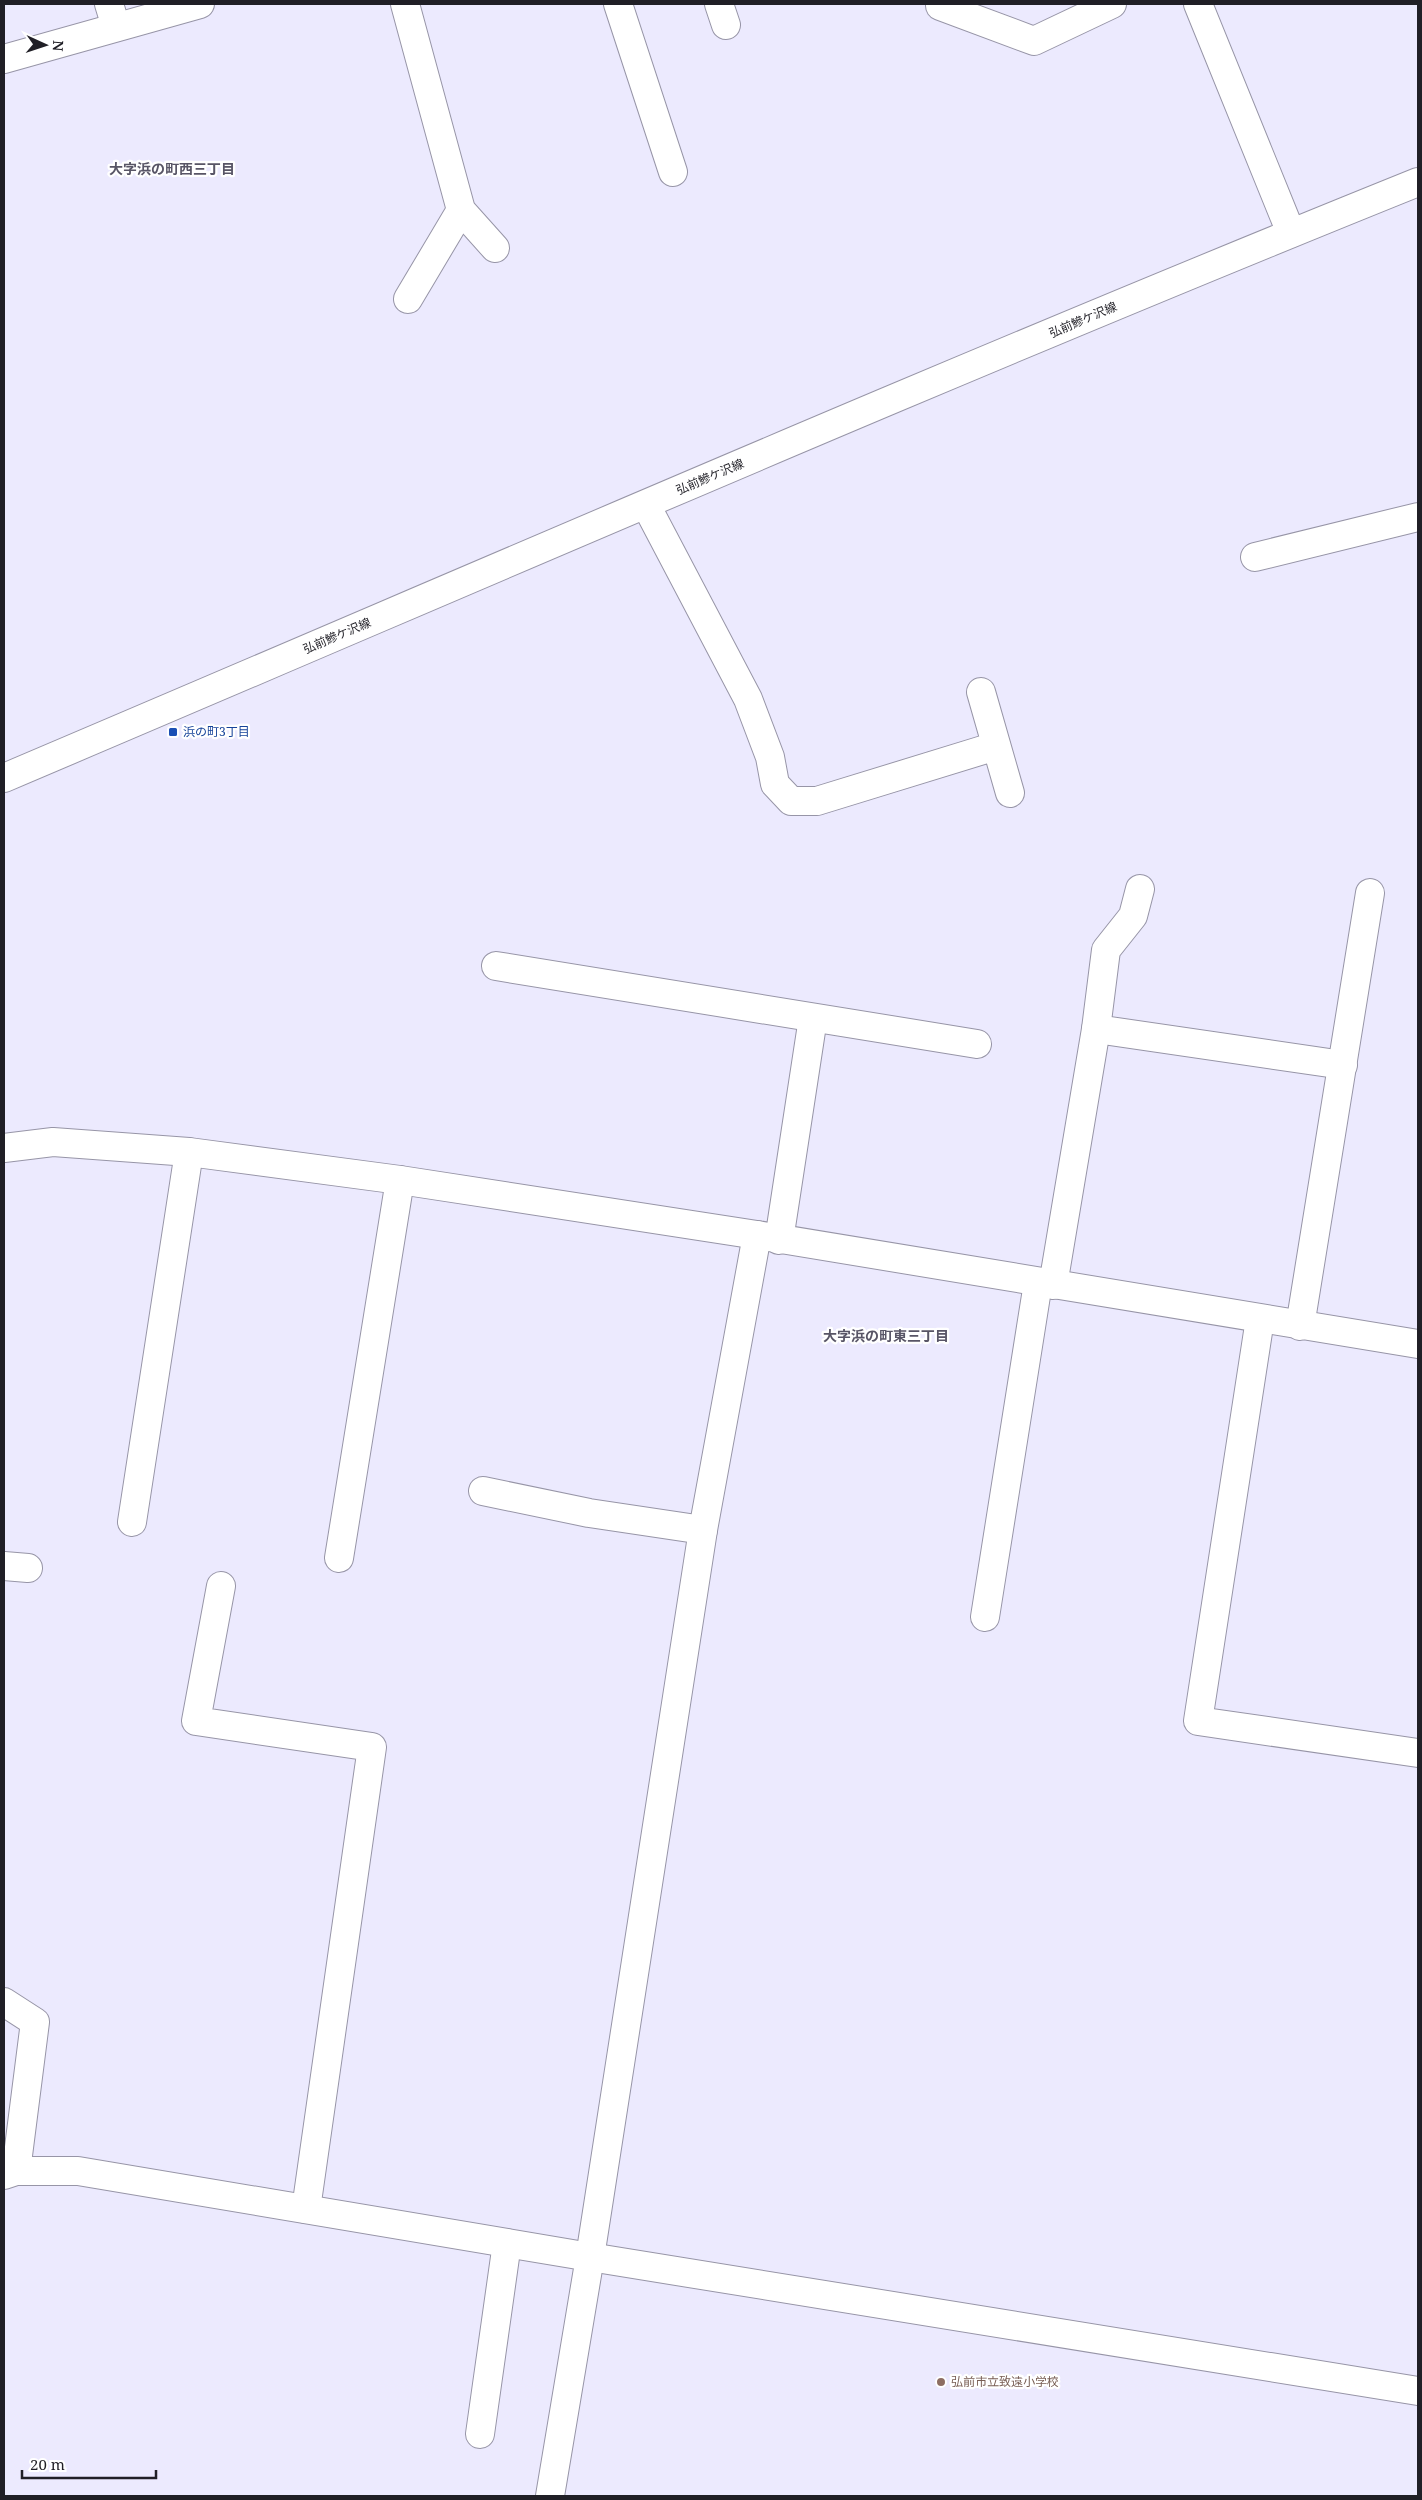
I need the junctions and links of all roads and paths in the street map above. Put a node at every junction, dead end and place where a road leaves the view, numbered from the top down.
1 (200, 4) edge
2 (405, 4) edge
3 (618, 4) edge
4 (940, 4) edge
5 (1112, 4) edge
6 (1198, 4) edge
7 (113, 15) edge
8 (4, 59) edge
9 (673, 172) dead end
10 (1418, 182) edge
11 (461, 210) junction
12 (1291, 233) junction
13 (495, 248) dead end
14 (408, 299) dead end
15 (646, 504) junction
16 (1418, 517) edge
17 (1255, 557) dead end
18 (981, 692) dead end
19 (996, 746) junction
20 (4, 778) edge
21 (1010, 793) dead end
22 (1140, 889) dead end
23 (1370, 893) dead end
24 (496, 966) dead end
25 (813, 1018) junction
26 (1096, 1029) junction
27 (977, 1044) dead end
28 (1343, 1066) junction
29 (4, 1148) edge
30 (189, 1152) junction
31 (400, 1180) junction
32 (768, 1238) junction
33 (1046, 1284) junction
34 (1260, 1319) junction
35 (1300, 1326) junction
36 (1418, 1344) edge
37 (483, 1491) dead end
38 (132, 1522) dead end
39 (703, 1530) junction
40 (339, 1558) dead end
41 (221, 1586) dead end
42 (985, 1617) dead end
43 (1418, 1753) edge
44 (4, 2002) edge
45 (10, 2173) edge
46 (306, 2209) junction
47 (507, 2243) junction
48 (590, 2257) junction
49 (1418, 2391) edge
50 (480, 2434) dead end
51 (550, 2496) edge

1 - 7 street
2 - 11 street
3 - 9 street
4 - 5 street
6 - 12 street
7 - 8 street
10 - 12 street, 弘前鰺ケ沢線
11 - 13 street
11 - 14 street
12 - 15 street, 弘前鰺ケ沢線
15 - 19 street
15 - 20 street, 弘前鰺ケ沢線
16 - 17 street
18 - 19 street
19 - 21 street
22 - 26 street
23 - 28 street
24 - 25 street
25 - 27 street
25 - 32 street
26 - 28 street
26 - 33 street
28 - 35 street
29 - 30 street
30 - 31 street
30 - 38 street
31 - 32 street
31 - 40 street
32 - 33 street
32 - 39 street
33 - 34 street
33 - 42 street
34 - 35 street
34 - 43 street
35 - 36 street
37 - 39 street
39 - 48 street
41 - 46 street
44 - 45 street
45 - 46 street
46 - 47 street
47 - 48 street
47 - 50 street
48 - 49 street
48 - 51 street

